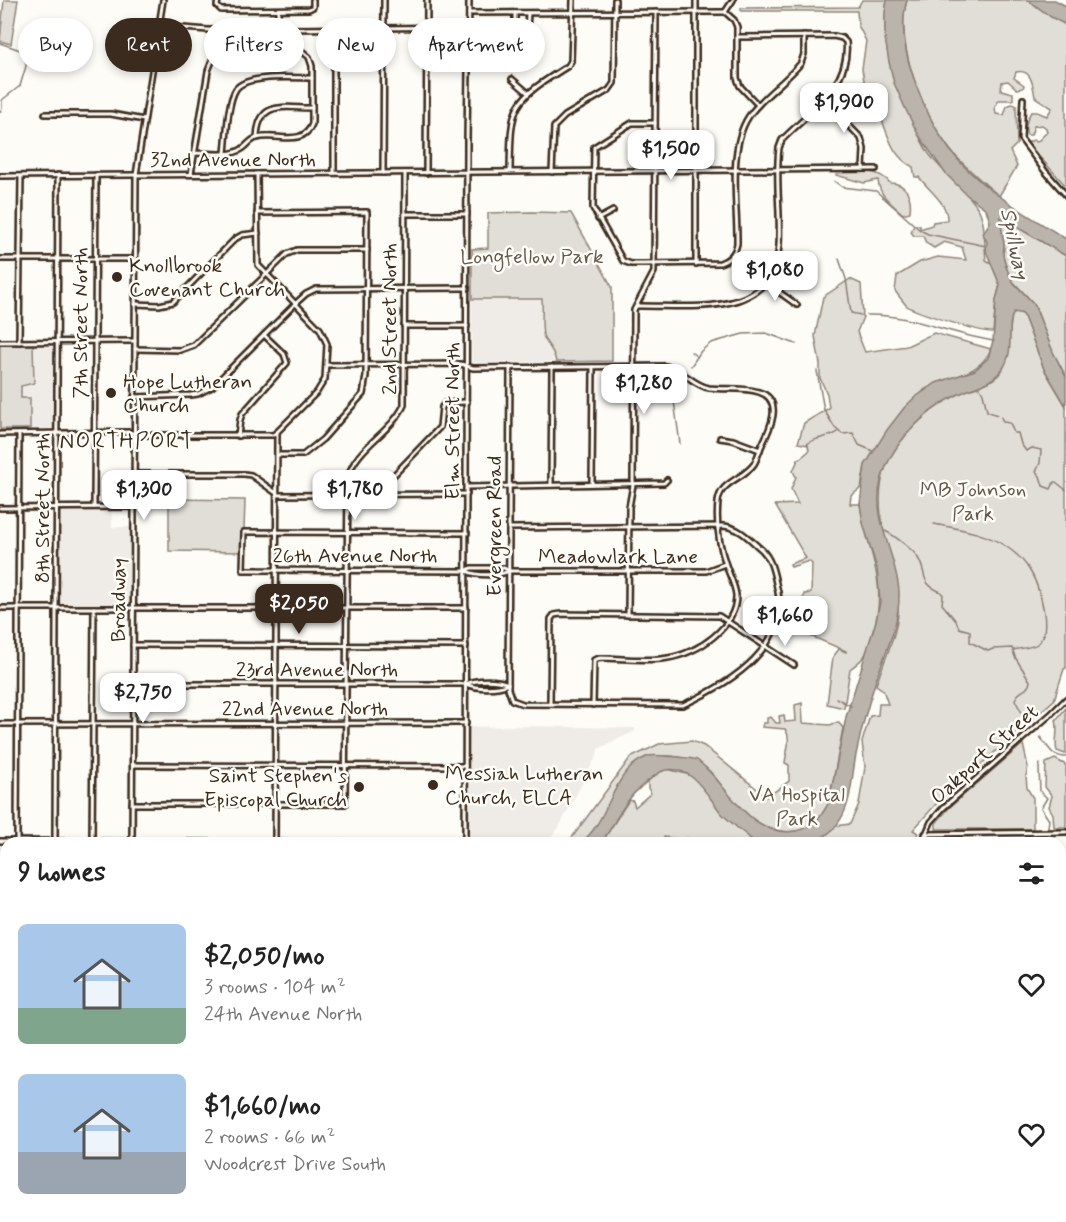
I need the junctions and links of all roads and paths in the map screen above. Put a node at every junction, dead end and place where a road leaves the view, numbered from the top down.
1 (163, 0) edge
2 (218, 0) edge
3 (313, 0) edge
4 (384, 0) edge
5 (427, 0) edge
6 (469, 0) edge
7 (573, 0) edge
8 (615, 0) edge
9 (696, 0) edge
10 (733, 0) edge
11 (278, 9) junction
12 (696, 11) junction
13 (573, 12) junction
14 (614, 12) junction
15 (656, 12) junction
16 (725, 12) junction
17 (515, 13) junction
18 (528, 13) junction
19 (469, 14) junction
20 (160, 18) edge
21 (278, 18) edge
22 (384, 18) edge
23 (427, 18) edge
24 (469, 18) edge
25 (804, 36) junction
26 (737, 37) junction
27 (304, 53) edge
28 (152, 72) edge
29 (208, 72) edge
30 (334, 72) edge
31 (384, 72) edge
32 (427, 72) edge
33 (468, 72) edge
34 (312, 78) junction
35 (512, 79) dead end
36 (527, 92) junction
37 (1023, 99) dead end
38 (824, 100) junction
39 (758, 105) junction
40 (312, 108) junction
41 (45, 114) dead end
42 (144, 120) junction
43 (655, 123) junction
44 (257, 138) junction
45 (195, 153) junction
46 (225, 153) junction
47 (876, 169) dead end
48 (736, 170) junction
49 (778, 170) junction
50 (863, 170) junction
51 (593, 171) junction
52 (655, 171) junction
53 (695, 171) junction
54 (467, 172) junction
55 (510, 172) junction
56 (552, 172) junction
57 (334, 173) junction
58 (383, 173) junction
59 (405, 173) junction
60 (426, 173) junction
61 (191, 174) junction
62 (257, 174) junction
63 (58, 175) junction
64 (96, 175) junction
65 (136, 175) junction
66 (0, 176) edge
67 (21, 176) junction
68 (1066, 195) edge
69 (613, 211) dead end
70 (257, 213) junction
71 (405, 214) junction
72 (467, 214) junction
73 (598, 219) junction
74 (258, 233) junction
75 (366, 250) junction
76 (0, 259) edge
77 (20, 259) junction
78 (57, 259) junction
79 (95, 259) junction
80 (135, 259) junction
81 (654, 264) junction
82 (696, 264) junction
83 (266, 274) junction
84 (765, 282) junction
85 (366, 287) junction
86 (404, 288) junction
87 (467, 288) junction
88 (296, 303) junction
89 (135, 304) junction
90 (797, 305) dead end
91 (636, 306) junction
92 (404, 326) junction
93 (467, 326) junction
94 (264, 335) junction
95 (135, 341) junction
96 (0, 342) edge
97 (19, 342) junction
98 (58, 342) junction
99 (95, 342) junction
100 (135, 349) junction
101 (366, 364) junction
102 (404, 364) junction
103 (327, 365) junction
104 (467, 366) junction
105 (633, 366) junction
106 (552, 367) junction
107 (593, 367) junction
108 (510, 368) junction
109 (134, 397) junction
110 (467, 402) junction
111 (277, 432) junction
112 (57, 433) junction
113 (94, 433) junction
114 (0, 434) edge
115 (19, 434) junction
116 (134, 434) junction
117 (238, 436) junction
118 (720, 438) dead end
119 (760, 450) junction
120 (277, 455) junction
121 (134, 474) junction
122 (667, 480) dead end
123 (592, 484) junction
124 (509, 485) junction
125 (551, 485) junction
126 (633, 485) junction
127 (467, 487) junction
128 (277, 494) junction
129 (348, 494) junction
130 (389, 494) junction
131 (467, 494) junction
132 (94, 507) junction
133 (134, 507) junction
134 (0, 508) edge
135 (19, 508) junction
136 (57, 508) junction
137 (718, 526) junction
138 (628, 527) junction
139 (510, 528) junction
140 (277, 532) junction
141 (347, 532) junction
142 (466, 533) junction
143 (726, 564) junction
144 (277, 570) junction
145 (347, 570) junction
146 (628, 570) junction
147 (466, 571) junction
148 (509, 571) junction
149 (0, 608) edge
150 (18, 608) junction
151 (56, 608) junction
152 (94, 608) junction
153 (133, 608) junction
154 (277, 608) junction
155 (347, 608) junction
156 (466, 608) junction
157 (628, 615) junction
158 (728, 621) junction
159 (133, 645) junction
160 (276, 646) junction
161 (346, 646) junction
162 (466, 646) junction
163 (766, 646) junction
164 (794, 665) dead end
165 (133, 684) junction
166 (276, 684) junction
167 (347, 684) junction
168 (466, 684) junction
169 (508, 684) junction
170 (1066, 699) edge
171 (550, 704) junction
172 (593, 705) junction
173 (133, 723) junction
174 (275, 723) junction
175 (346, 723) junction
176 (466, 723) junction
177 (0, 724) edge
178 (18, 724) junction
179 (55, 724) junction
180 (93, 724) junction
181 (132, 765) junction
182 (274, 766) junction
183 (346, 766) junction
184 (465, 766) junction
185 (132, 804) junction
186 (275, 804) junction
187 (1066, 832) edge
188 (925, 834) junction
189 (17, 837) edge
190 (55, 837) edge
191 (92, 837) edge
192 (132, 837) edge
193 (275, 837) edge
194 (465, 837) edge
195 (924, 837) edge

1 - 20 street, Broadway
2 - 11 street
3 - 11 street
4 - 22 street
5 - 23 street
6 - 19 street, Elm Street North
7 - 13 street
8 - 14 street
9 - 12 street
10 - 16 street
11 - 21 street
12 - 15 street
12 - 16 street
12 - 53 street
13 - 14 street
13 - 18 street
13 - 36 street
14 - 15 street
14 - 56 street
15 - 43 street
16 - 26 street
17 - 18 street
17 - 18 street
17 - 19 street
19 - 24 street, Elm Street North
25 - 26 street
25 - 38 street
25 - 39 street
26 - 39 street
27 - 34 street
28 - 42 street, Broadway
29 - 45 street
30 - 57 street
31 - 58 street
32 - 60 street
33 - 54 street, Elm Street North
34 - 40 street
34 - 46 street
35 - 36 street
36 - 55 street
37 - 68 street
38 - 49 street
38 - 50 street
39 - 48 street
40 - 44 street
40 - 44 street
41 - 42 street
42 - 65 street, Broadway
43 - 51 street
43 - 52 street
44 - 46 street
45 - 46 street
45 - 61 street
47 - 50 street, 32nd Avenue North
48 - 49 street, 32nd Avenue North
48 - 53 street, 32nd Avenue North
48 - 82 street
49 - 50 street, 32nd Avenue North
49 - 84 street
51 - 52 street, 32nd Avenue North
51 - 56 street, 32nd Avenue North
51 - 73 street
52 - 53 street, 32nd Avenue North
52 - 81 street
53 - 82 street
54 - 55 street, 32nd Avenue North
54 - 60 street, 32nd Avenue North
54 - 72 street, Elm Street North
55 - 56 street, 32nd Avenue North
57 - 58 street, 32nd Avenue North
57 - 62 street, 32nd Avenue North
58 - 59 street, 32nd Avenue North
59 - 60 street, 32nd Avenue North
59 - 71 street, 2nd Street North
61 - 62 street, 32nd Avenue North
61 - 65 street, 32nd Avenue North
62 - 70 street
63 - 64 street, 32nd Avenue North
63 - 67 street, 32nd Avenue North
63 - 78 street, 8th Street North
64 - 65 street, 32nd Avenue North
64 - 79 street, 7th Street North
65 - 80 street, Broadway
66 - 67 street, 32nd Avenue North
67 - 77 street
69 - 73 street
70 - 74 street
70 - 75 street
71 - 72 street
71 - 86 street, 2nd Street North
72 - 87 street, Elm Street North
73 - 81 street
74 - 83 street
74 - 89 street
75 - 83 street
75 - 85 street
76 - 77 street
77 - 78 street
77 - 97 street
78 - 79 street
78 - 98 street, 8th Street North
79 - 80 street
79 - 99 street, 7th Street North
80 - 89 street, Broadway
81 - 82 street
81 - 91 street
83 - 88 street
83 - 100 street
84 - 90 street
84 - 91 street
85 - 86 street
85 - 88 street
85 - 101 street
86 - 87 street
86 - 92 street, 2nd Street North
87 - 93 street, Elm Street North
88 - 94 street
88 - 103 street
89 - 95 street, Broadway
91 - 105 street
92 - 93 street
92 - 102 street, 2nd Street North
93 - 104 street, Elm Street North
94 - 109 street
94 - 117 street
95 - 99 street
95 - 100 street, Broadway
96 - 97 street
97 - 98 street
98 - 99 street
98 - 112 street, 8th Street North
99 - 113 street, 7th Street North
100 - 109 street, Broadway
101 - 102 street
101 - 103 street
101 - 120 street
102 - 104 street
102 - 129 street, 2nd Street North
103 - 111 street
104 - 108 street
104 - 110 street, Elm Street North
105 - 107 street
105 - 119 street
105 - 126 street
106 - 107 street
106 - 108 street
106 - 125 street
107 - 123 street
108 - 124 street, Evergreen Road
109 - 116 street, Broadway
110 - 127 street, Elm Street North
110 - 130 street
111 - 117 street
111 - 120 street
112 - 113 street
112 - 115 street
112 - 136 street, 8th Street North
113 - 116 street
113 - 132 street, 7th Street North
114 - 115 street
115 - 135 street
116 - 117 street
116 - 121 street, Broadway
118 - 119 street
119 - 137 street
120 - 128 street
121 - 128 street
121 - 133 street, Broadway
122 - 126 street
123 - 125 street
123 - 126 street
124 - 125 street
124 - 127 street
124 - 139 street, Evergreen Road
126 - 138 street
127 - 131 street, Elm Street North
128 - 129 street
128 - 140 street
129 - 130 street
129 - 141 street, 2nd Street North
130 - 131 street
131 - 142 street, Elm Street North
132 - 133 street
132 - 136 street
133 - 153 street, Broadway
134 - 135 street
135 - 136 street
135 - 150 street
136 - 151 street, 8th Street North
137 - 138 street
137 - 143 street
137 - 163 street
138 - 139 street
138 - 146 street
139 - 148 street, Evergreen Road
140 - 141 street
140 - 144 street
140 - 144 street, 26th Avenue North
141 - 142 street
141 - 145 street, 2nd Street North
142 - 147 street, Elm Street North
143 - 146 street, Meadowlark Lane
143 - 158 street
144 - 145 street, 26th Avenue North
144 - 154 street
145 - 147 street, 26th Avenue North
145 - 155 street, 2nd Street North
146 - 148 street, Meadowlark Lane
146 - 157 street
147 - 148 street, Meadowlark Lane
147 - 156 street, Elm Street North
148 - 169 street, Evergreen Road
149 - 150 street
150 - 151 street
150 - 178 street
151 - 152 street
151 - 179 street, 8th Street North
152 - 153 street
152 - 180 street
153 - 154 street
153 - 159 street, Broadway
154 - 155 street
154 - 160 street
155 - 156 street
155 - 161 street, 2nd Street North
156 - 162 street, Elm Street North
157 - 158 street
157 - 171 street
158 - 163 street
158 - 172 street
159 - 160 street
159 - 165 street, Broadway
160 - 161 street
160 - 166 street
161 - 162 street
161 - 167 street, 2nd Street North
162 - 168 street, Elm Street North
163 - 164 street
163 - 172 street
165 - 166 street, 23rd Avenue North
165 - 173 street, Broadway
166 - 167 street, 23rd Avenue North
166 - 174 street
167 - 168 street, 23rd Avenue North
167 - 175 street, 2nd Street North
168 - 169 street, 23rd Avenue North
168 - 176 street, Elm Street North
169 - 171 street
170 - 188 street, Oakport Street
171 - 172 street
173 - 174 street, 22nd Avenue North
173 - 180 street, 22nd Avenue North
173 - 181 street, Broadway
174 - 175 street, 22nd Avenue North
174 - 182 street
175 - 176 street, 22nd Avenue North
175 - 183 street, 2nd Street North
176 - 184 street, Elm Street North
177 - 178 street, 22nd Avenue North
178 - 179 street, 22nd Avenue North
178 - 189 street
179 - 180 street, 22nd Avenue North
179 - 190 street, 8th Street North
180 - 191 street
181 - 182 street
181 - 185 street, Broadway
182 - 183 street
182 - 186 street
183 - 184 street
183 - 186 street, 2nd Street North
184 - 194 street, Elm Street North
185 - 186 street
185 - 192 street, Broadway
186 - 193 street
187 - 188 street
188 - 195 street, Oakport Street

